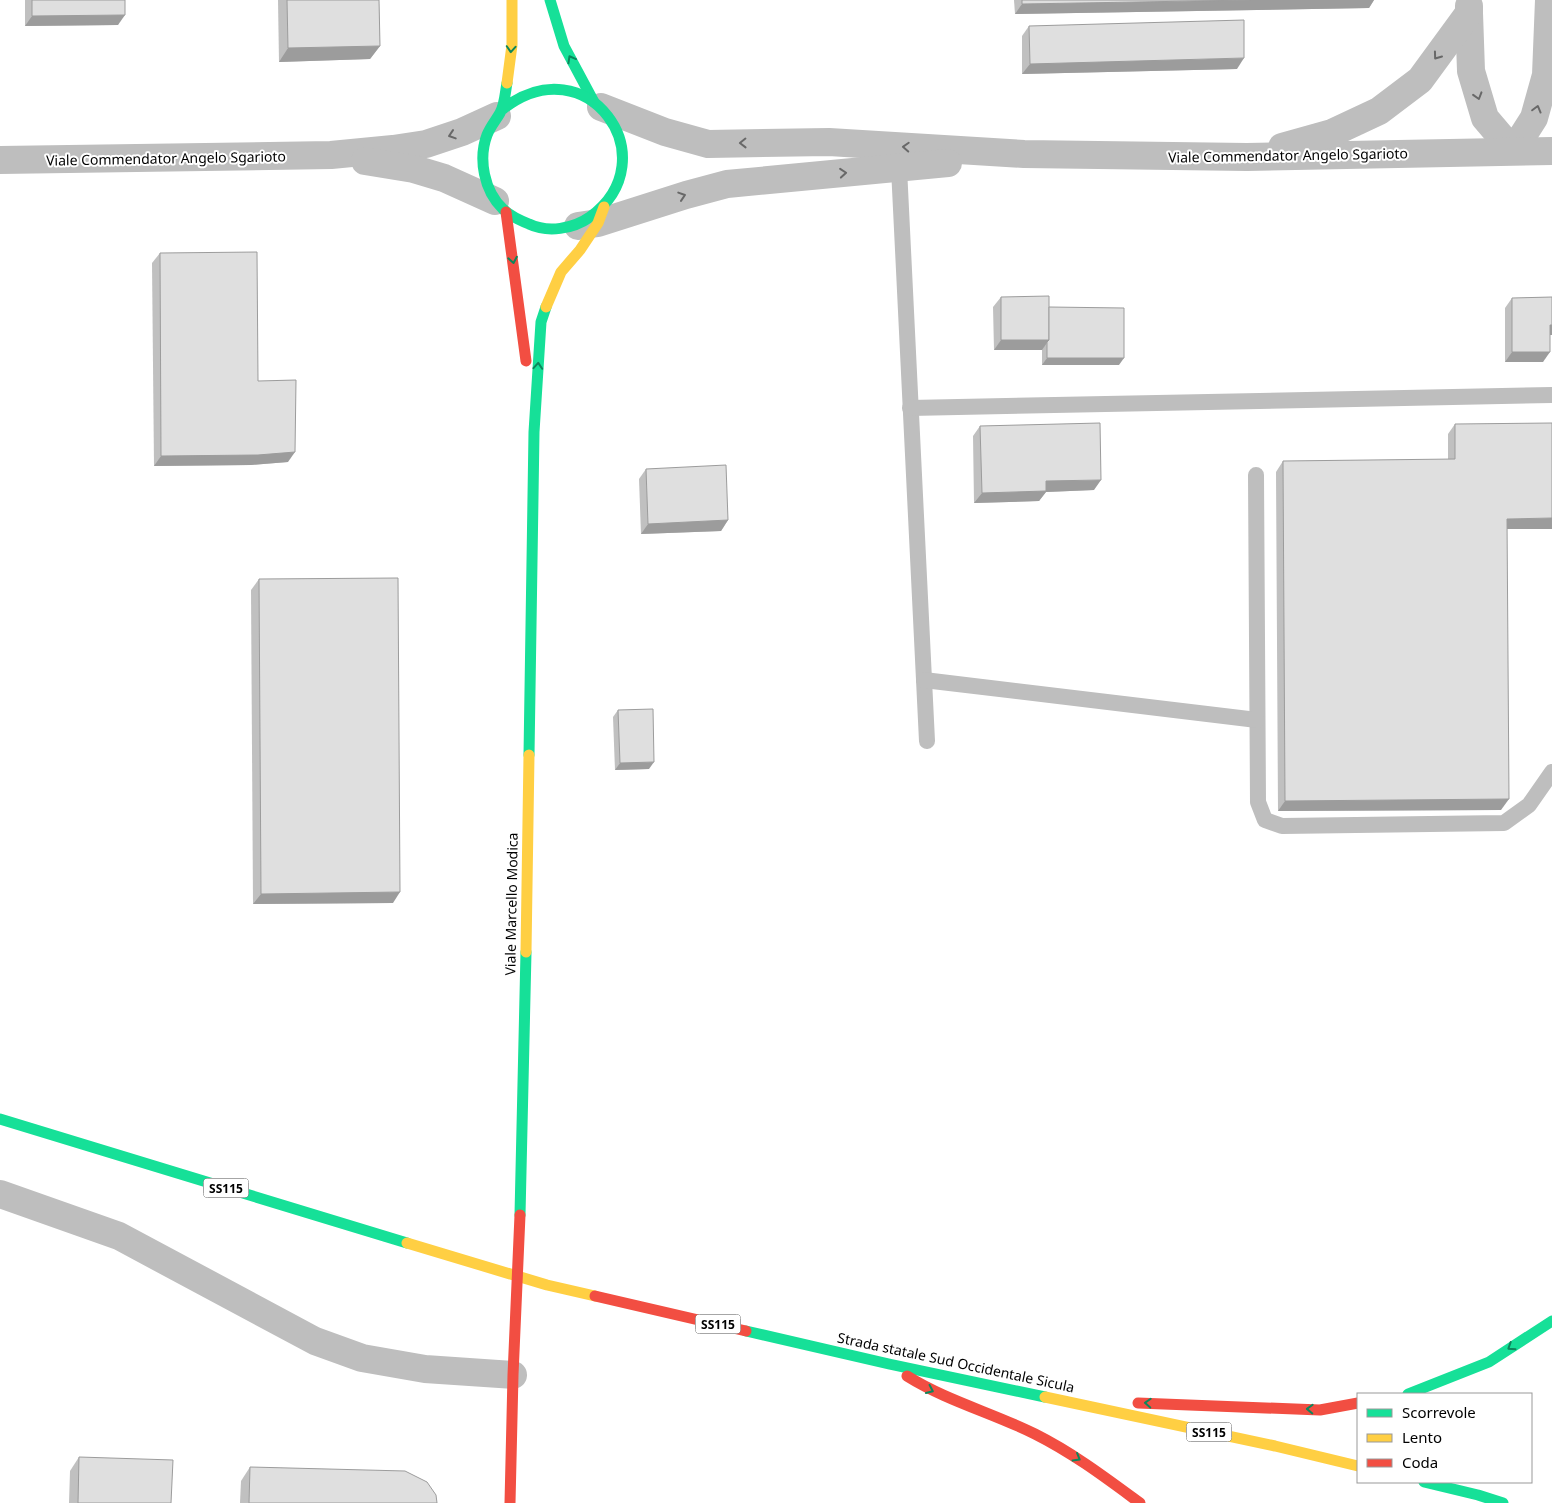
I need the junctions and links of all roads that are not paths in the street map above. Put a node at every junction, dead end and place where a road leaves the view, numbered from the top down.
1 (512, 0) edge
2 (550, 0) edge
3 (1549, 0) edge
4 (1552, 5) edge
5 (1469, 6) edge
6 (597, 105) junction
7 (500, 112) junction
8 (1513, 151) junction
9 (1552, 151) edge
10 (1024, 154) junction
11 (332, 155) junction
12 (1247, 157) junction
13 (0, 160) edge
14 (898, 168) junction
15 (500, 207) junction
16 (643, 210) junction
17 (601, 215) junction
18 (574, 239) junction
19 (1552, 395) edge
20 (910, 408) junction
21 (534, 432) junction
22 (1256, 475) dead end
23 (924, 680) junction
24 (1257, 720) junction
25 (927, 740) dead end
26 (1552, 772) edge
27 (0, 1119) edge
28 (0, 1194) edge
29 (1552, 1321) edge
30 (889, 1364) junction
31 (513, 1375) junction
32 (1411, 1393) edge
33 (1059, 1399) junction
34 (1357, 1403) edge
35 (1357, 1466) edge
36 (1428, 1483) edge
37 (510, 1503) edge
38 (1140, 1503) edge
39 (1503, 1503) edge

1 -> 7 main road
6 -> 2 main road
3 - 4 street
8 -> 3 street
5 -> 8 street
5 -> 12 street
6 - 7 main road
10 -> 6 street
6 - 17 main road
7 -> 11 street
7 - 15 main road
8 - 9 street, Viale Commendator Angelo Sgarioto
8 - 12 street, Viale Commendator Angelo Sgarioto
10 - 12 street, Viale Commendator Angelo Sgarioto
10 - 14 street
11 - 13 street, Viale Commendator Angelo Sgarioto
11 - 15 street
16 -> 14 street
14 - 20 lane
15 - 18 main road
15 -> 21 main road
16 - 17 street
16 - 18 street
17 - 18 street
21 -> 18 main road
19 - 20 lane
20 - 23 lane
21 - 31 main road, Viale Marcello Modica
22 - 24 lane
23 - 24 lane
23 - 25 lane
24 - 26 lane
27 - 30 main road, Strada statale Sud Occidentale Sicula / SS115
28 - 31 street
29 -> 32 main road
30 - 33 main road, Strada statale Sud Occidentale Sicula / SS115
30 -> 38 main road
31 - 37 main road, Viale Marcello Modica
34 -> 33 main road
33 - 35 main road, Strada statale Sud Occidentale Sicula / SS115
36 - 39 main road

